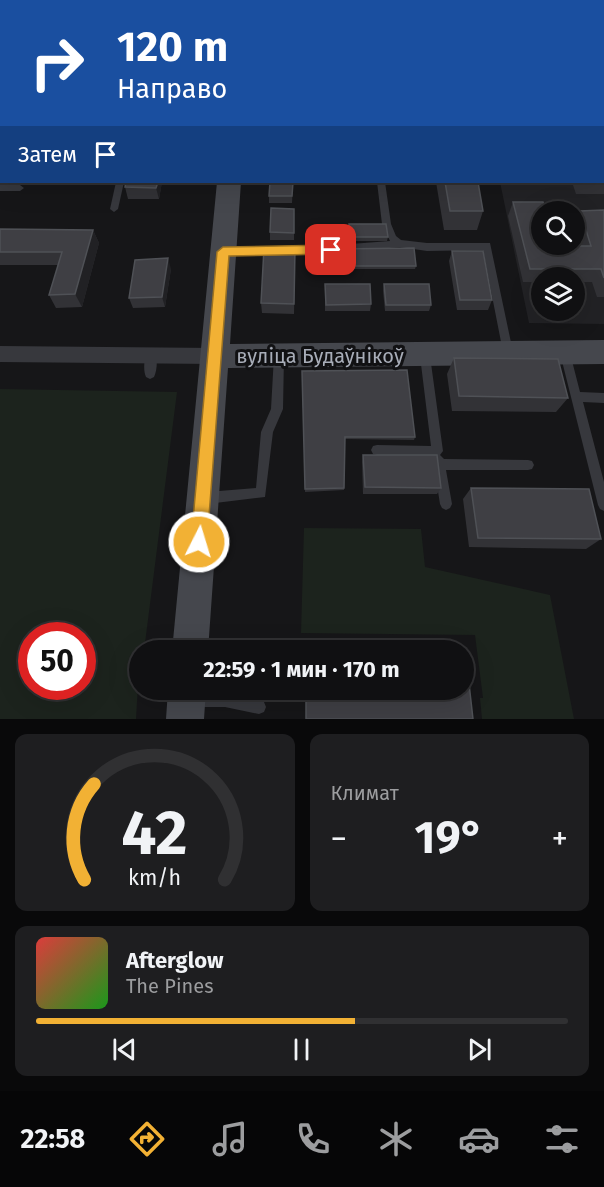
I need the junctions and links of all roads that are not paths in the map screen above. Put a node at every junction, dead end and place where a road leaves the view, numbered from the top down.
1 (120, 183) edge
2 (229, 183) edge
3 (381, 183) edge
4 (0, 188) edge
5 (20, 188) dead end
6 (114, 209) dead end
7 (398, 243) junction
8 (223, 252) junction
9 (508, 352) junction
10 (604, 352) edge
11 (565, 353) junction
12 (0, 354) edge
13 (214, 356) junction
14 (279, 356) junction
15 (425, 356) junction
16 (578, 397) junction
17 (604, 398) edge
18 (377, 450) dead end
19 (437, 451) junction
20 (440, 464) junction
21 (528, 465) dead end
22 (203, 499) junction
23 (446, 504) dead end
24 (604, 505) edge
25 (191, 640) edge
26 (186, 703) edge
27 (259, 707) dead end

1 - 6 lane
2 - 8 main road
3 - 7 lane
4 - 5 lane
7 - 8 lane
7 - 9 lane
8 - 13 main road
9 - 11 main road, вуліца Будаўнікоў
9 - 15 main road, вуліца Будаўнікоў
10 - 11 main road, вуліца Будаўнікоў
11 - 16 lane
12 - 13 street, вуліца Будаўнікоў
13 - 14 main road, вуліца Будаўнікоў
13 - 22 main road
14 - 15 main road, вуліца Будаўнікоў
14 - 22 lane
15 - 19 lane
16 - 17 lane
16 - 24 lane
18 - 19 lane
19 - 20 lane
20 - 21 lane
20 - 23 lane
22 - 25 main road
26 - 27 lane

